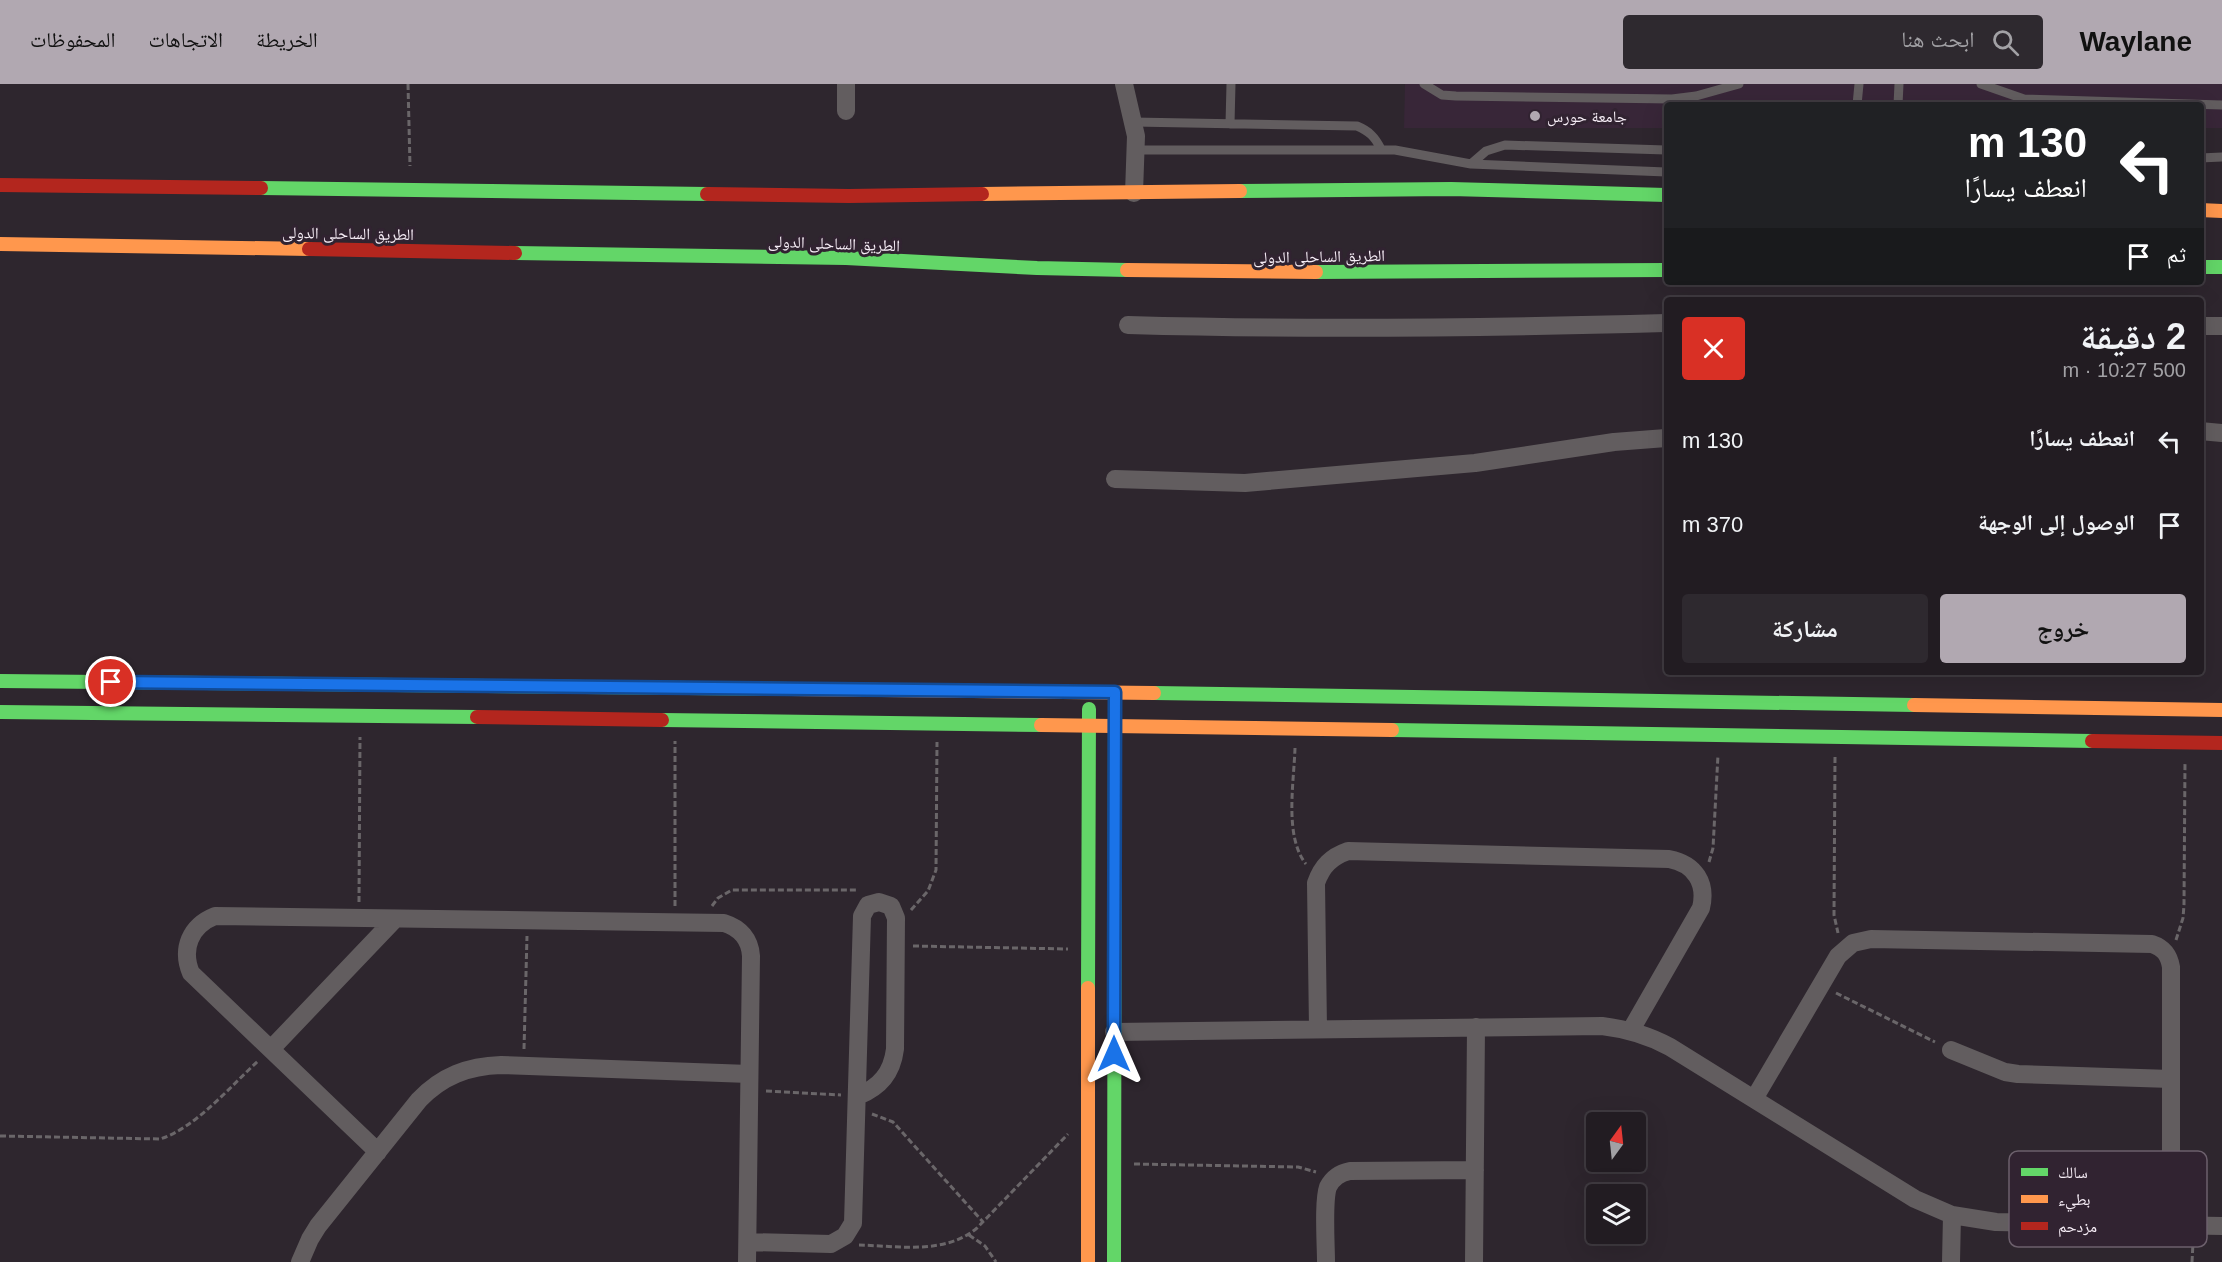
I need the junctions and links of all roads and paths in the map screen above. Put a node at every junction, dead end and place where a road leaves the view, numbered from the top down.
1 (408, 84) edge
2 (846, 84) edge
3 (1124, 84) edge
4 (1231, 84) edge
5 (1424, 84) edge
6 (1739, 84) edge
7 (1859, 84) edge
8 (1899, 84) edge
9 (1981, 84) edge
10 (1857, 102) edge
11 (1898, 102) edge
12 (2123, 102) edge
13 (2204, 104) edge
14 (2222, 105) edge
15 (846, 111) dead end
16 (1133, 122) junction
17 (1230, 124) junction
18 (1381, 149) junction
19 (1136, 150) junction
20 (1664, 150) edge
21 (2222, 157) edge
22 (2204, 158) edge
23 (1471, 164) junction
24 (1664, 172) edge
25 (0, 185) edge
26 (411, 191) junction
27 (1134, 193) junction
28 (1664, 195) edge
29 (2204, 210) edge
30 (2222, 211) edge
31 (0, 244) edge
32 (2204, 267) edge
33 (2222, 267) edge
34 (1664, 270) edge
35 (1664, 323) edge
36 (1128, 325) dead end
37 (2204, 326) edge
38 (2222, 326) edge
39 (2204, 431) edge
40 (2222, 433) edge
41 (1664, 438) edge
42 (1115, 479) dead end
43 (0, 681) edge
44 (1089, 692) junction
45 (1115, 692) junction
46 (2222, 710) edge
47 (0, 712) edge
48 (360, 716) junction
49 (675, 720) junction
50 (937, 723) junction
51 (1089, 724) junction
52 (1115, 725) junction
53 (1295, 729) junction
54 (1720, 735) junction
55 (1835, 737) junction
56 (2185, 742) junction
57 (2222, 743) edge
58 (1319, 875) junction
59 (1700, 879) junction
60 (879, 902) junction
61 (359, 918) junction
62 (896, 918) junction
63 (395, 919) junction
64 (528, 921) junction
65 (675, 923) junction
66 (709, 923) junction
67 (895, 946) junction
68 (1846, 948) junction
69 (1088, 950) junction
70 (2167, 955) junction
71 (1821, 986) junction
72 (1476, 1027) junction
73 (1317, 1029) junction
74 (1630, 1030) junction
75 (1114, 1032) junction
76 (271, 1049) junction
77 (1951, 1050) joint
78 (524, 1066) junction
79 (2171, 1079) junction
80 (749, 1082) junction
81 (858, 1096) junction
82 (1754, 1099) junction
83 (1088, 1113) junction
84 (857, 1115) junction
85 (0, 1136) edge
86 (2171, 1151) edge
87 (378, 1152) junction
88 (1114, 1164) junction
89 (1475, 1170) junction
90 (1329, 1186) junction
91 (1952, 1215) junction
92 (983, 1222) junction
93 (2009, 1222) edge
94 (969, 1235) junction
95 (747, 1242) junction
96 (858, 1245) dead end
97 (300, 1262) edge
98 (747, 1262) edge
99 (996, 1262) edge
100 (1088, 1262) edge
101 (1114, 1262) edge
102 (1326, 1262) edge
103 (1474, 1262) edge
104 (1952, 1262) edge

1 - 26 path
2 - 15 street
3 - 16 street
4 - 17 lane
5 - 6 lane
7 - 10 lane
8 - 11 lane
9 - 12 lane
13 - 14 lane
16 - 17 lane
16 - 19 street
17 - 18 lane
18 - 19 lane
18 - 23 lane
19 - 27 street
20 - 23 lane
21 - 22 lane
23 - 24 lane
25 - 26 main road
26 - 27 main road
27 - 28 main road
29 - 30 main road
31 - 34 main road, الطريق الساحلى الدولى
32 - 33 main road
35 - 36 street
37 - 38 street
39 - 40 street
41 - 42 street
43 - 44 main road
44 - 45 main road
44 - 51 main road
45 - 46 main road
45 - 52 main road
47 - 48 main road
48 - 49 main road
48 - 61 path
49 - 50 main road
49 - 65 path
50 - 51 main road
50 - 62 path
51 - 52 main road
51 - 69 main road
52 - 53 main road
52 - 75 main road
53 - 54 main road
53 - 58 path
54 - 55 main road
54 - 59 path
55 - 56 main road
55 - 68 path
56 - 57 main road
56 - 70 path
58 - 59 street
58 - 73 street
59 - 74 street
60 - 62 street
60 - 66 path
60 - 81 street
61 - 63 street
61 - 76 street
62 - 67 street
63 - 64 street
63 - 76 street
64 - 65 street
64 - 78 path
65 - 66 street
66 - 80 street
67 - 69 path
67 - 81 street
68 - 70 street
68 - 71 street
69 - 83 main road
70 - 79 street
71 - 77 path
71 - 82 street
72 - 73 street
72 - 74 street
72 - 89 street
73 - 75 street
74 - 82 street
75 - 88 main road
76 - 85 path
76 - 87 street
77 - 79 street
78 - 80 street
78 - 87 street
79 - 86 street
80 - 81 path
80 - 95 street
81 - 84 street
82 - 91 street
83 - 92 path
83 - 100 main road
84 - 92 path
84 - 95 street
87 - 97 street
88 - 90 path
88 - 101 main road
89 - 90 street
89 - 103 street
90 - 102 street
91 - 93 street
91 - 104 street
92 - 94 path
94 - 96 path
94 - 99 path
95 - 98 street

